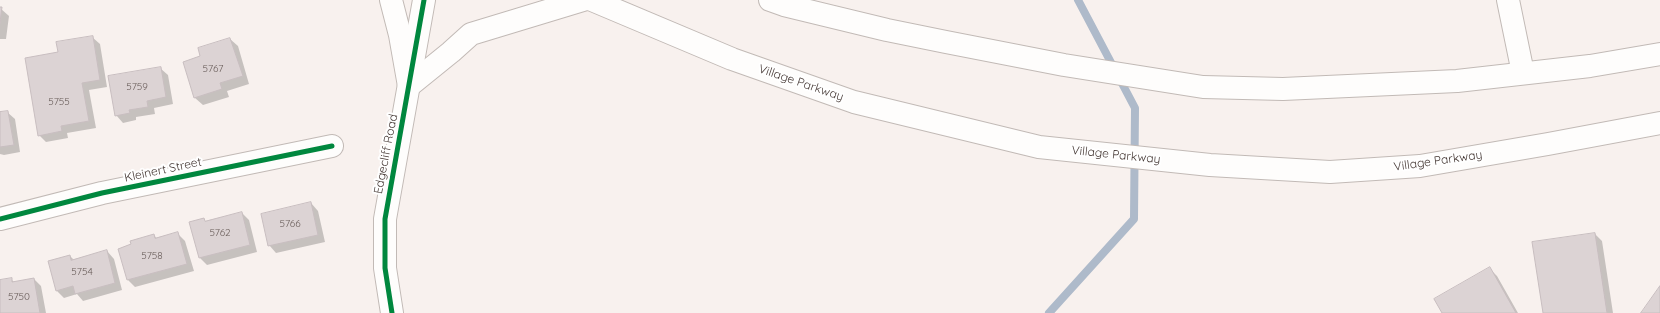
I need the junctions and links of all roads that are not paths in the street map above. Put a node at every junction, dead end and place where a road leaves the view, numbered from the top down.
1 (391, 0) edge
2 (424, 0) edge
3 (583, 0) edge
4 (592, 0) edge
5 (770, 0) edge
6 (1508, 0) edge
7 (1660, 54) edge
8 (1523, 73) junction
9 (410, 86) junction
10 (1660, 123) edge
11 (332, 146) dead end
12 (0, 219) edge
13 (392, 313) edge

1 - 9 main road
2 - 9 main road, Edgecliff Road
3 - 9 main road
4 - 10 main road, Village Parkway
5 - 8 main road
6 - 8 main road
7 - 8 main road
9 - 13 main road, Edgecliff Road
11 - 12 main road, Kleinert Street

